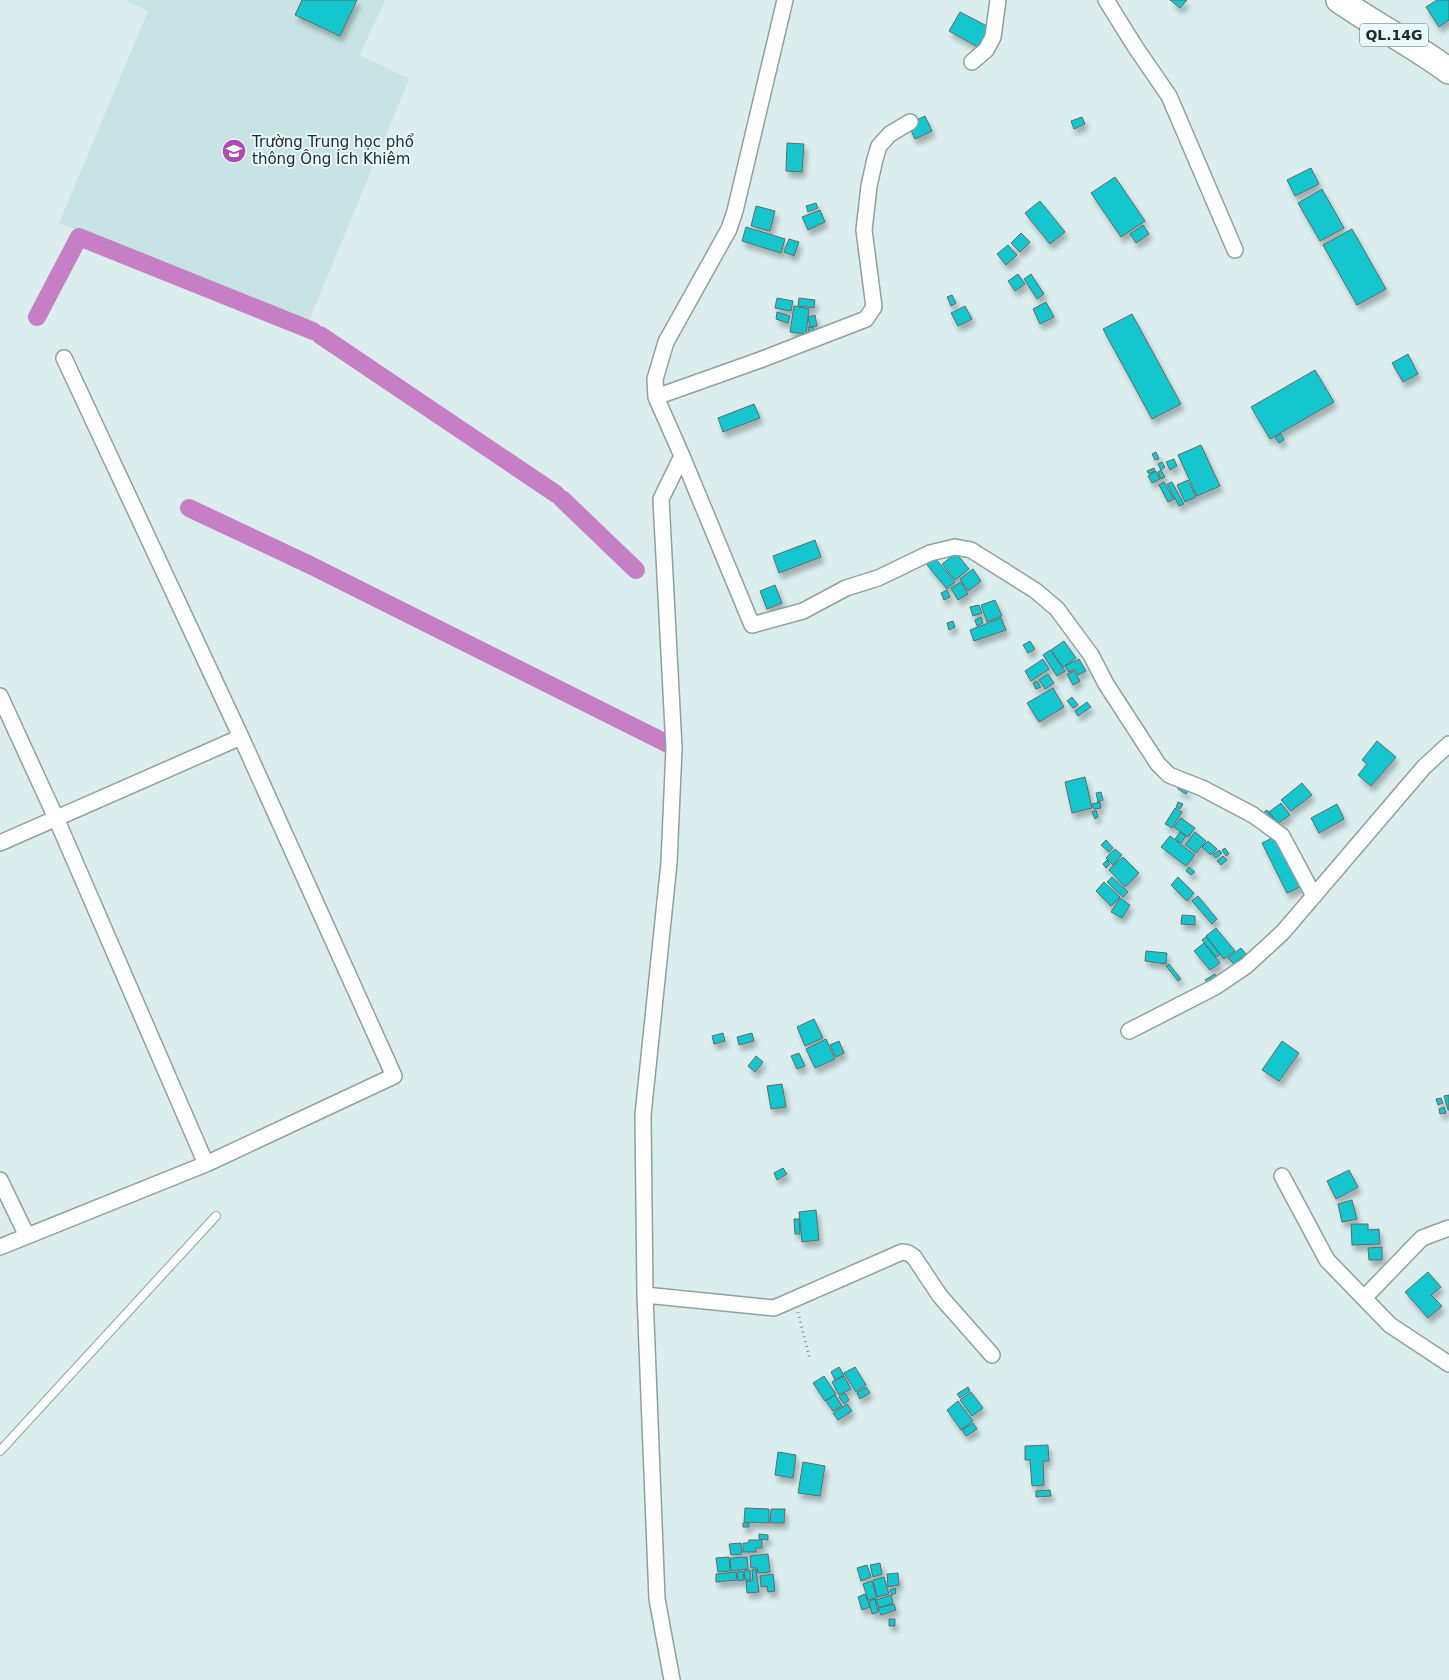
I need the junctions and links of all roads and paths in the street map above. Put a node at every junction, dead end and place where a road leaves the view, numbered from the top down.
1 (785, 0) edge
2 (998, 0) edge
3 (1106, 0) edge
4 (1339, 0) edge
5 (972, 62) dead end
6 (1449, 71) edge
7 (910, 122) dead end
8 (1235, 250) dead end
9 (64, 358) dead end
10 (656, 397) junction
11 (682, 456) junction
12 (0, 696) edge
13 (241, 737) junction
14 (1449, 744) edge
15 (56, 818) junction
16 (0, 843) edge
17 (1314, 896) junction
18 (1129, 1031) dead end
19 (206, 1164) junction
20 (1282, 1176) dead end
21 (0, 1180) edge
22 (216, 1216) dead end
23 (1449, 1228) edge
24 (27, 1236) junction
25 (0, 1248) edge
26 (645, 1295) junction
27 (1364, 1298) junction
28 (794, 1300) junction
29 (992, 1355) dead end
30 (810, 1360) dead end
31 (1449, 1364) edge
32 (0, 1451) edge
33 (672, 1680) edge

1 - 10 street
2 - 5 street
3 - 8 street
4 - 6 main road, QL.14G
7 - 10 street
9 - 13 street
10 - 11 street
11 - 17 street
11 - 26 street
12 - 15 street
13 - 15 street
13 - 19 street
14 - 17 street
15 - 16 street
15 - 19 street
17 - 18 street
19 - 24 street
20 - 27 street
21 - 24 street
22 - 32 lane
23 - 27 street
24 - 25 street
26 - 28 street
26 - 33 street
27 - 31 street
28 - 29 street
28 - 30 path

